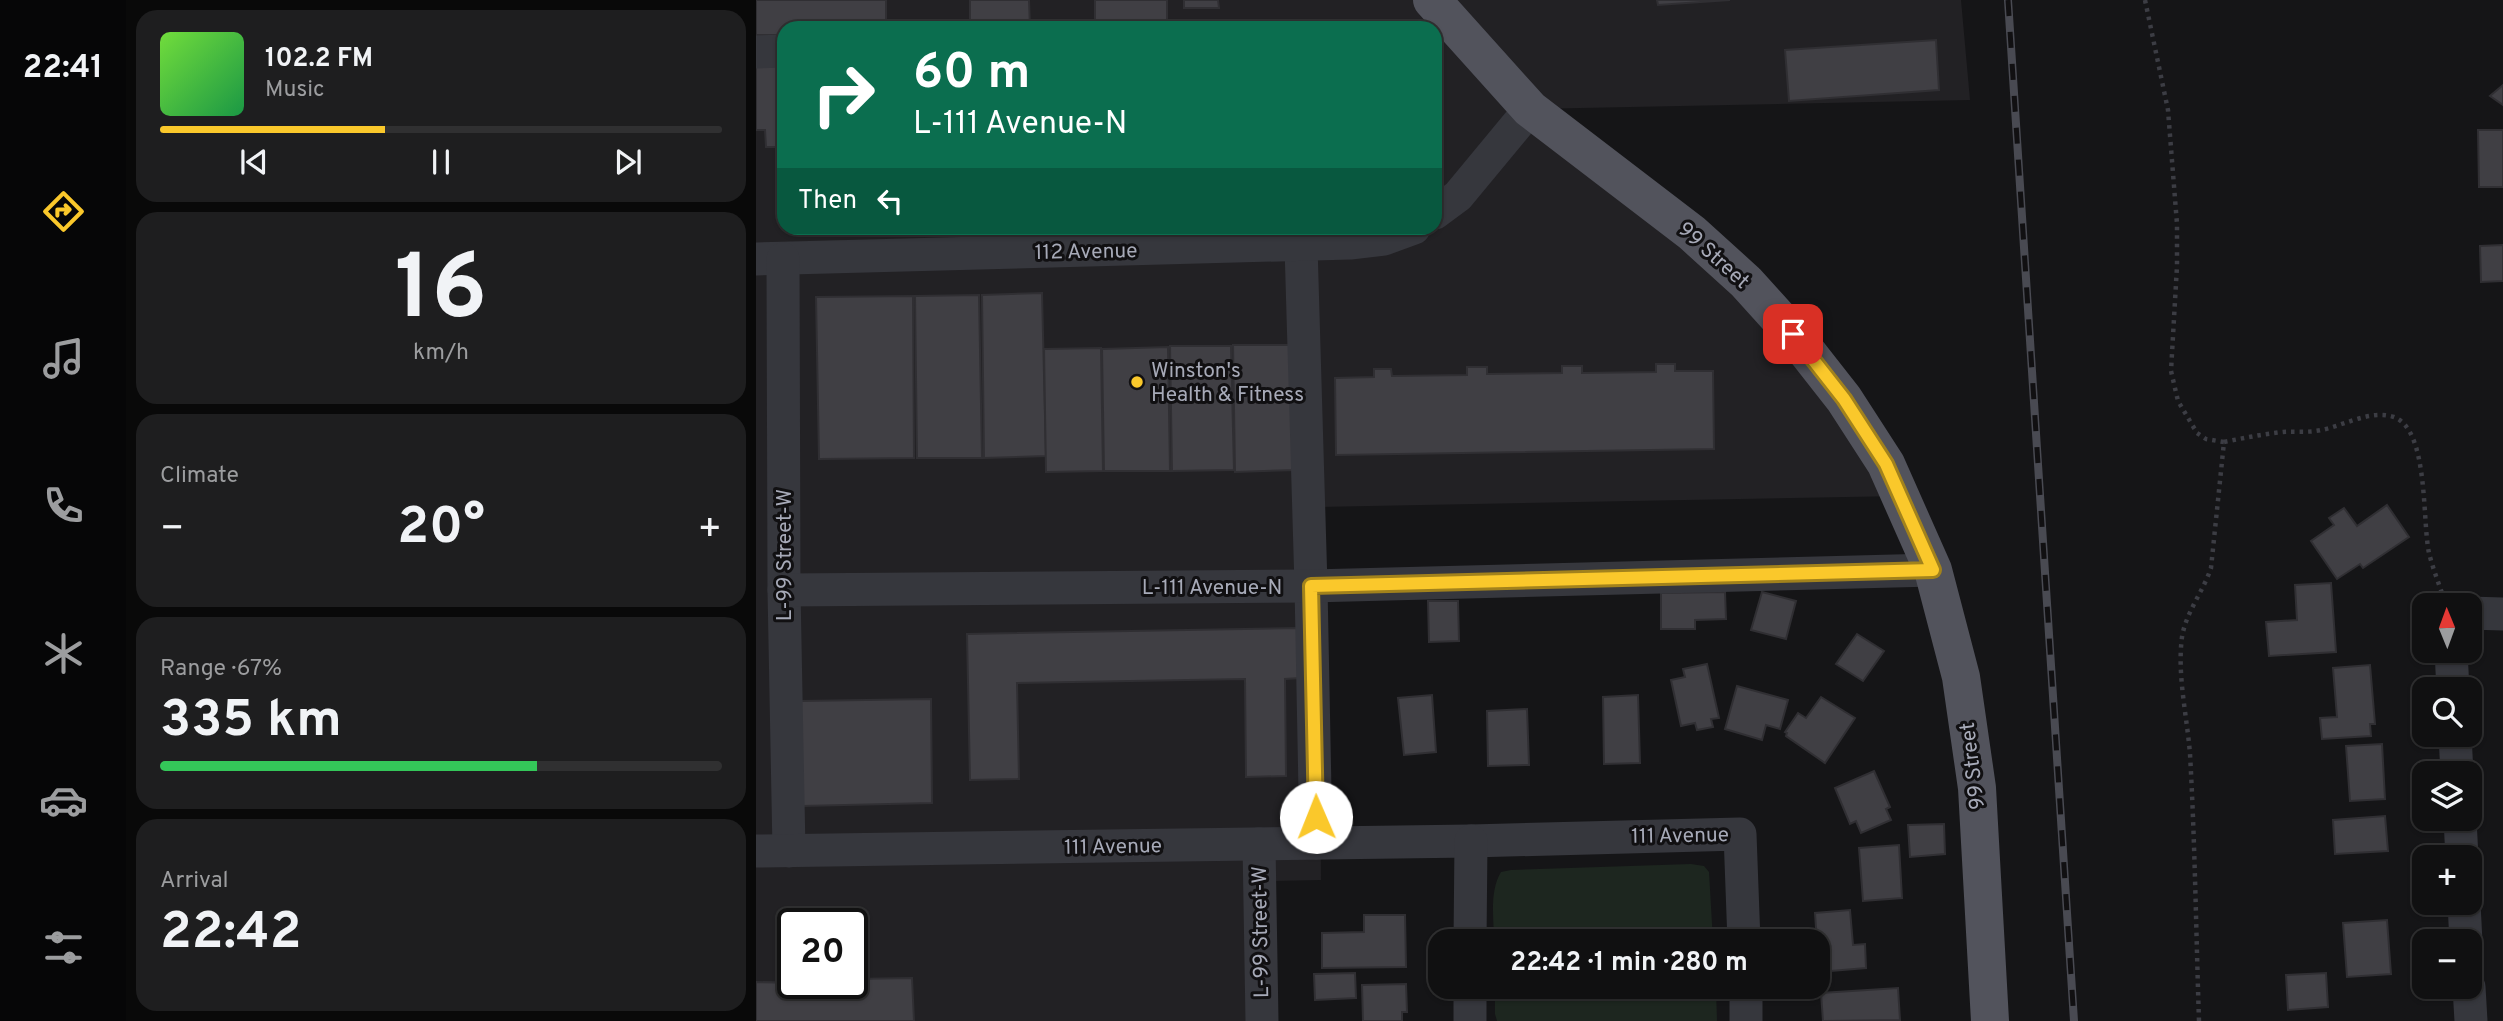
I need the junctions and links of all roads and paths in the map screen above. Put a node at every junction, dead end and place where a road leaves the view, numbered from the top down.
1 (1432, 0) edge
2 (2145, 0) edge
3 (777, 51) edge
4 (756, 52) edge
5 (1530, 109) junction
6 (1442, 208) edge
7 (1395, 235) edge
8 (1301, 246) junction
9 (770, 259) edge
10 (2224, 442) junction
11 (1933, 570) junction
12 (1311, 586) junction
13 (784, 590) junction
14 (2442, 593) edge
15 (2482, 613) edge
16 (2503, 614) edge
17 (1471, 841) junction
18 (1316, 843) junction
19 (1259, 844) junction
20 (789, 850) junction
21 (756, 851) edge
22 (1470, 929) edge
23 (1744, 929) edge
24 (1470, 999) edge
25 (1746, 999) edge
26 (2469, 999) edge
27 (1262, 1021) edge
28 (1470, 1021) edge
29 (1746, 1021) edge
30 (1990, 1021) edge
31 (2199, 1021) edge
32 (2470, 1021) edge

1 - 5 main road, 99 Street
2 - 10 path
3 - 4 street
5 - 6 street
5 - 11 main road, 99 Street
7 - 8 street, 112 Avenue
8 - 9 street, 112 Avenue
8 - 12 street
9 - 13 street, L-99 Street-W
10 - 14 path
10 - 31 path
11 - 12 street, L-111 Avenue-N
11 - 30 main road, 99 Street
12 - 13 street, L-111 Avenue-N
12 - 18 street
13 - 20 street, L-99 Street-W
15 - 16 street
17 - 18 street, 111 Avenue
17 - 22 street
17 - 23 street, 111 Avenue
18 - 19 street, 111 Avenue
19 - 20 street, 111 Avenue
19 - 27 street, L-99 Street-W
20 - 21 street, 111 Avenue
24 - 28 street
25 - 29 street
26 - 32 street

